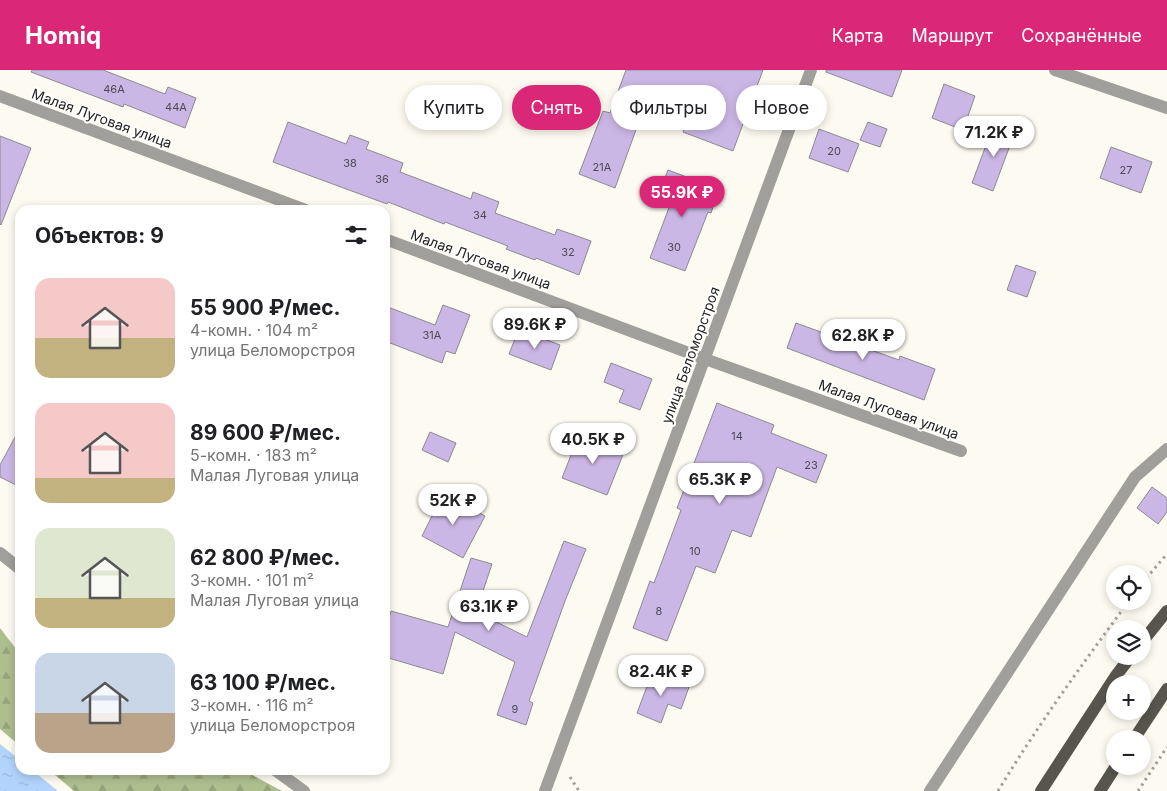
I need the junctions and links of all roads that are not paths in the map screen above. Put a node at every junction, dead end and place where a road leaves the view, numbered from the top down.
1 (811, 70) edge
2 (1055, 70) edge
3 (0, 96) edge
4 (1167, 108) edge
5 (293, 205) edge
6 (390, 242) edge
7 (704, 359) junction
8 (1167, 449) edge
9 (961, 451) dead end
10 (0, 553) edge
11 (15, 565) edge
12 (1167, 611) edge
13 (1151, 631) edge
14 (1124, 665) edge
15 (1167, 689) edge
16 (1140, 730) edge
17 (281, 775) edge
18 (1110, 775) edge
19 (304, 791) edge
20 (545, 791) edge
21 (930, 791) edge
22 (1041, 791) edge
23 (1100, 791) edge

1 - 7 street, улица Беломорстроя
2 - 4 street
3 - 5 street, Малая Луговая улица
6 - 7 street, Малая Луговая улица
7 - 9 street, Малая Луговая улица
7 - 20 street, улица Беломорстроя
8 - 21 street
10 - 11 street
12 - 13 main road
14 - 22 main road
15 - 16 main road
17 - 19 street
18 - 23 main road

